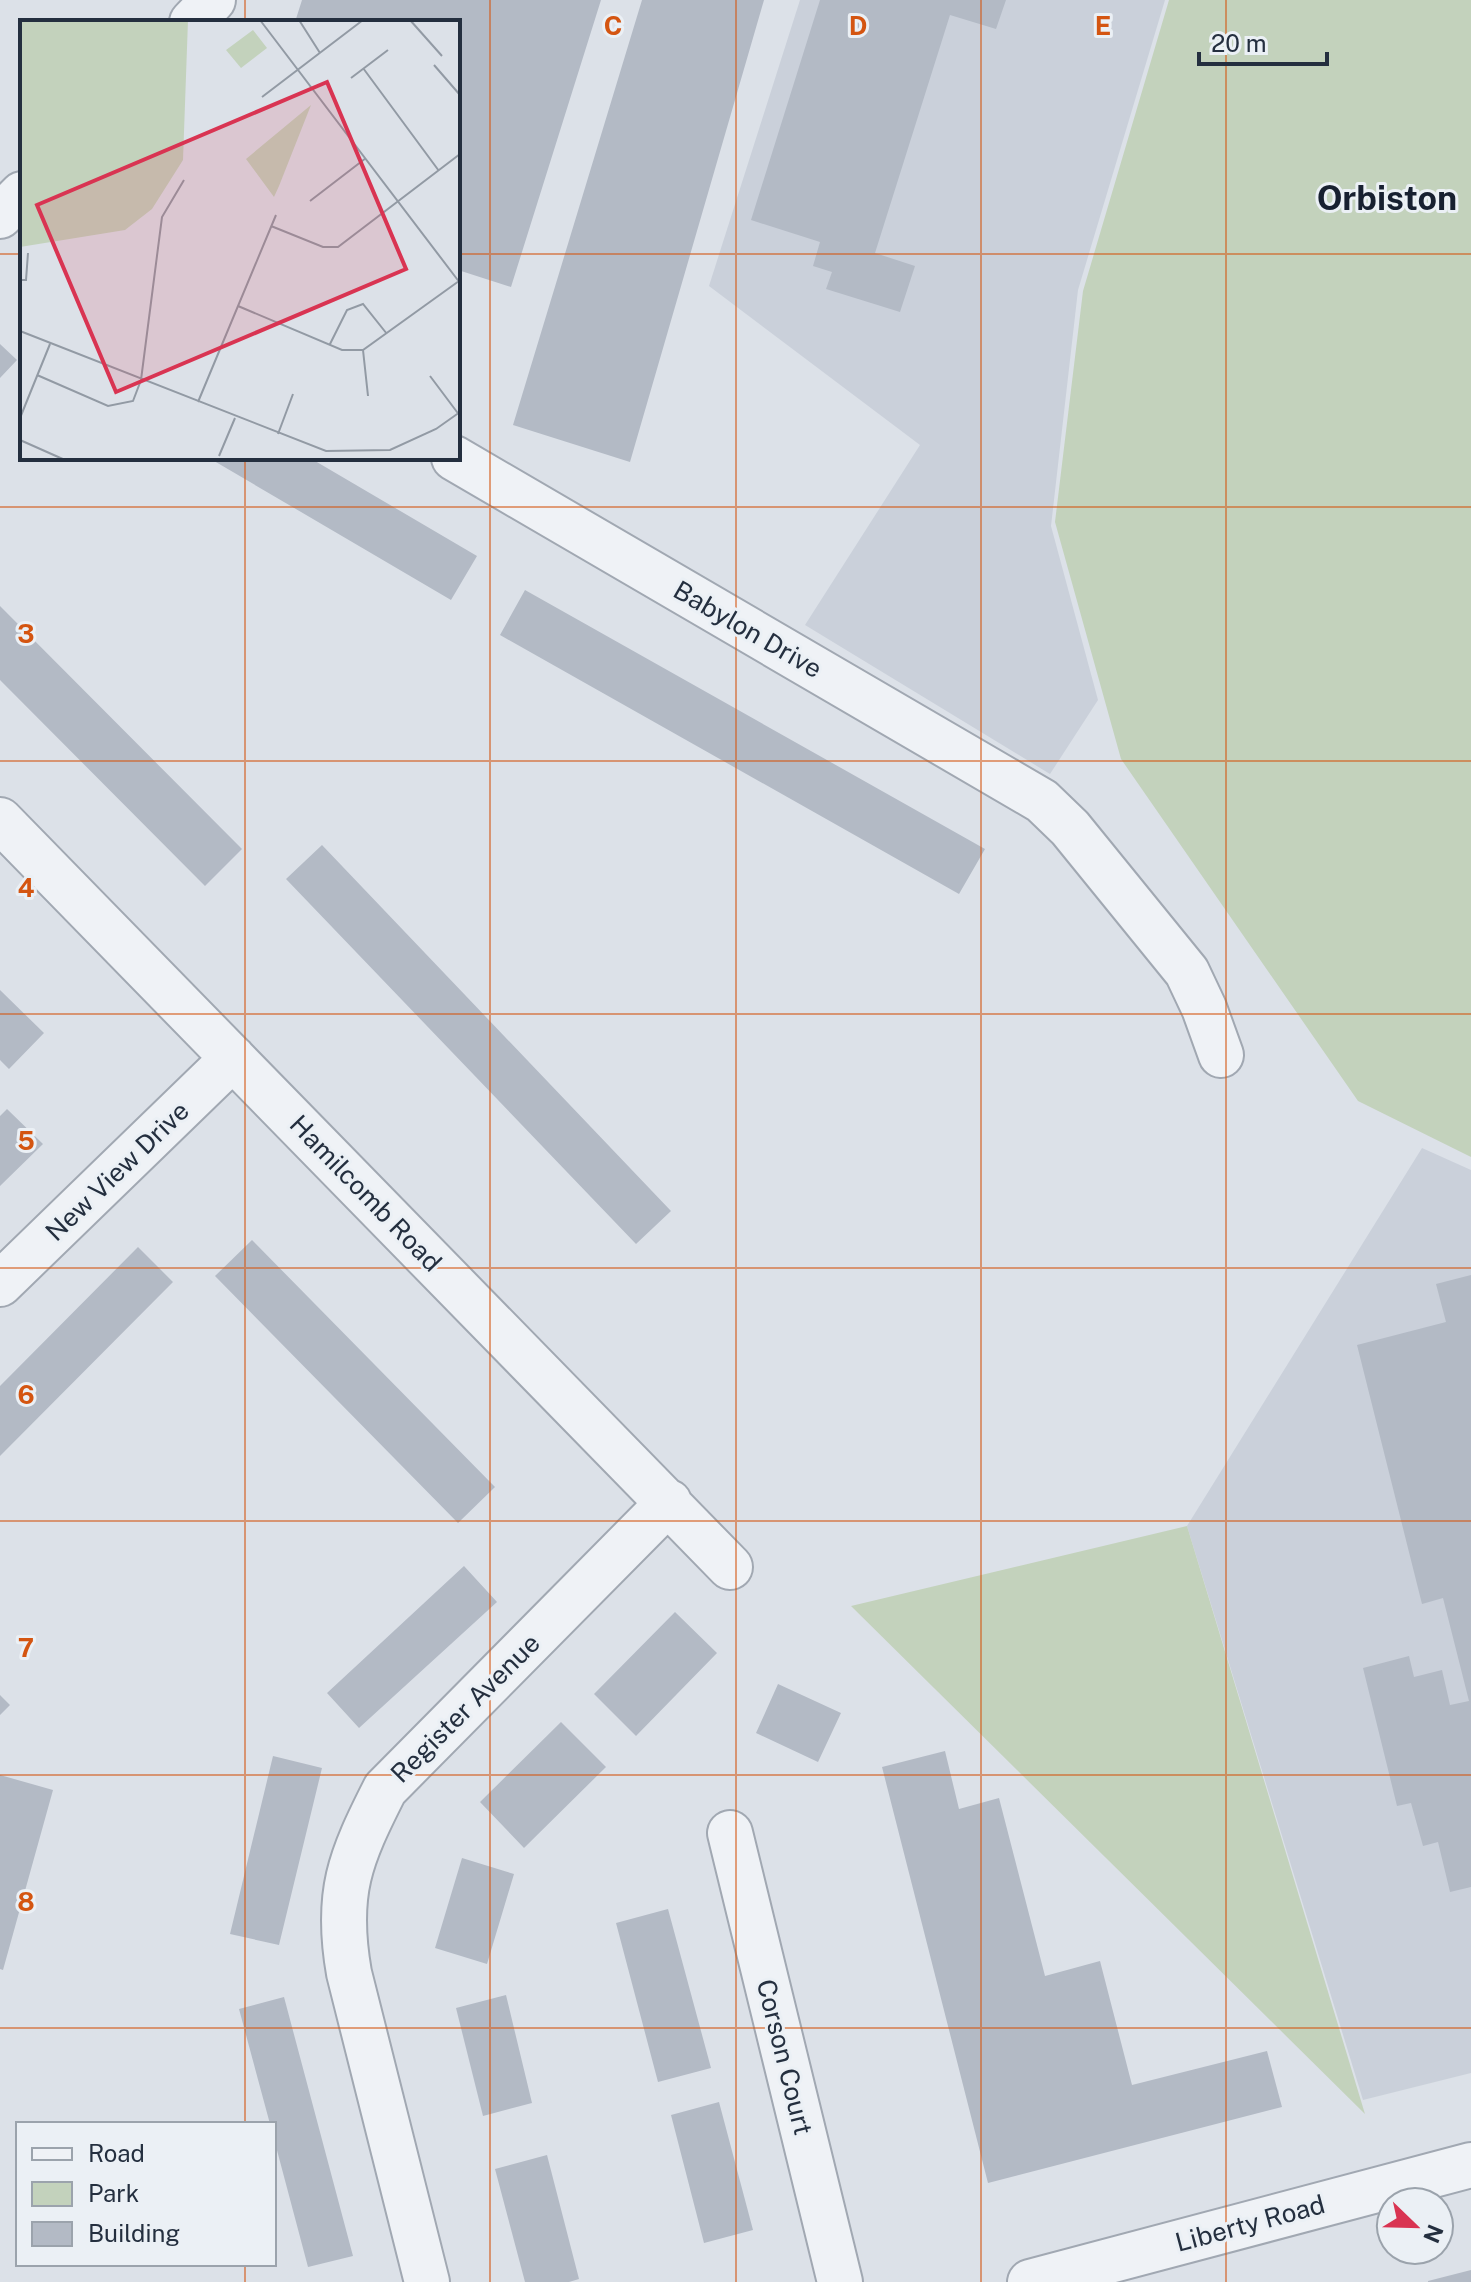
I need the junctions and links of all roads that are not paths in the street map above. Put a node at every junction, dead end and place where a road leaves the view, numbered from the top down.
1 (213, 0) edge
2 (194, 20) edge
3 (457, 460) edge
4 (0, 820) edge
5 (1221, 1055) dead end
6 (233, 1058) junction
7 (0, 1284) edge
8 (669, 1502) junction
9 (730, 1567) dead end
10 (730, 1833) dead end
11 (1471, 2165) edge
12 (427, 2282) edge
13 (840, 2282) edge
14 (1030, 2282) edge

1 - 2 street
3 - 5 street, Babylon Drive
4 - 6 street, Hamilcomb Road
6 - 7 street, New View Drive
6 - 8 street, Hamilcomb Road
8 - 9 street, Hamilcomb Road
8 - 12 street, Register Avenue
10 - 13 street, Corson Court
11 - 14 street, Liberty Road

